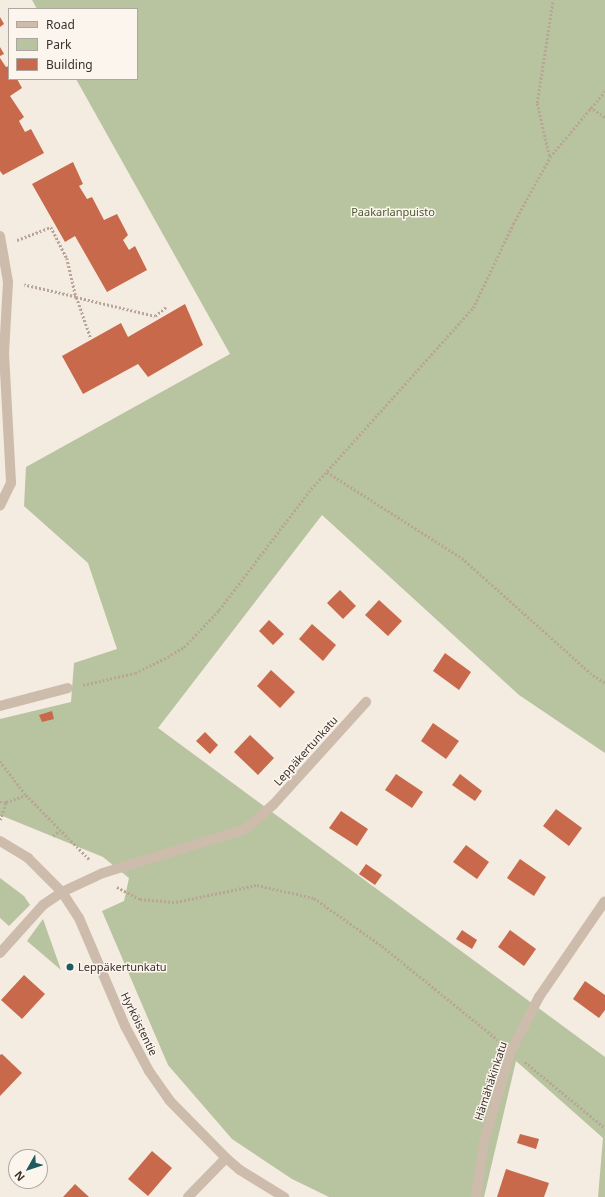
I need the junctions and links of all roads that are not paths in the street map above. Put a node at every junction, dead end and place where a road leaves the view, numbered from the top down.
1 (1, 241) edge
2 (0, 506) edge
3 (68, 688) road end
4 (366, 702) dead end
5 (0, 706) edge
6 (0, 841) edge
7 (62, 892) junction
8 (605, 901) edge
9 (0, 953) edge
10 (226, 1158) junction
11 (188, 1197) edge
12 (284, 1197) edge
13 (476, 1197) edge

1 - 2 street
3 - 5 street
4 - 7 street, Leppäkertunkatu
6 - 7 street, Hyrköistentie
7 - 9 street, Leppäkertunkatu
7 - 10 street, Hyrköistentie
8 - 13 street, Hämähäkinkatu
10 - 11 street
10 - 12 street, Hyrköistentie

